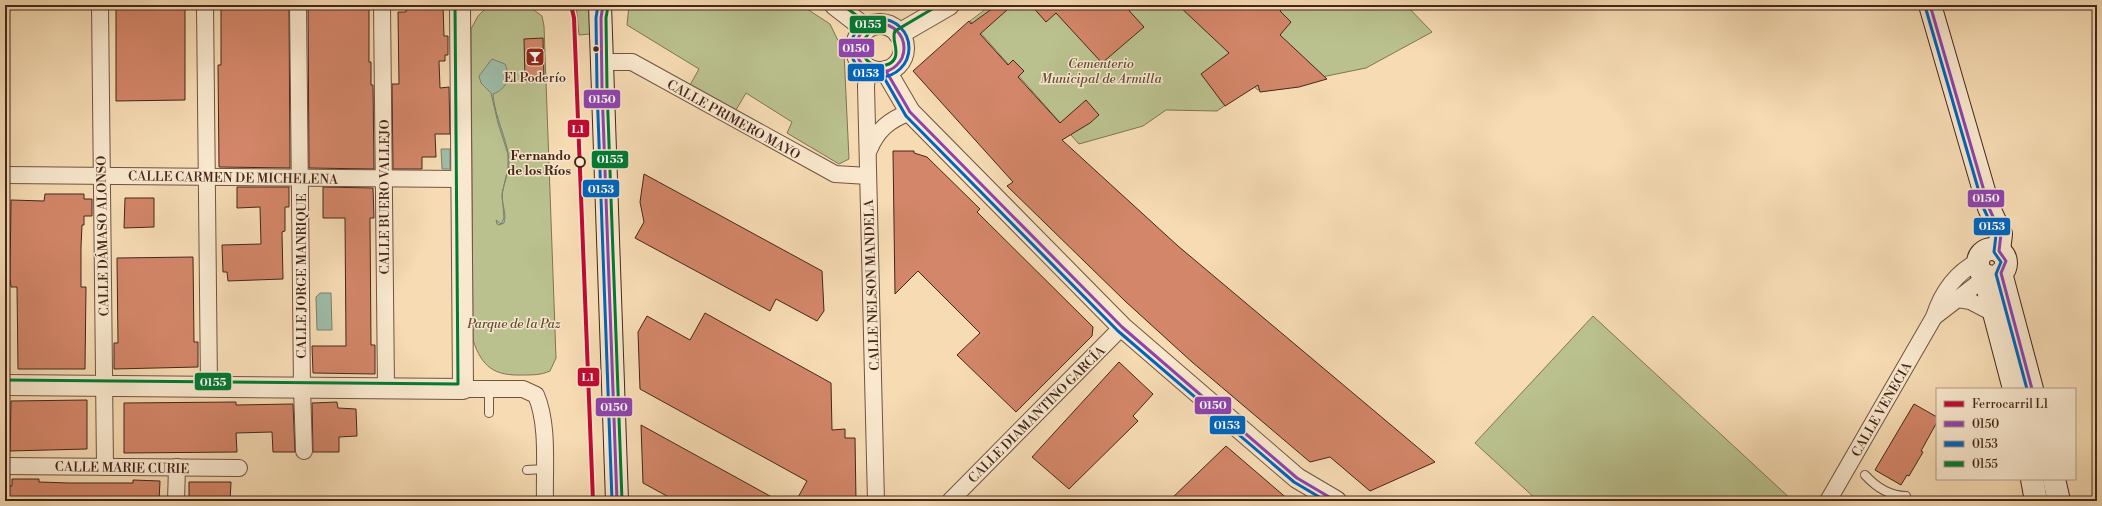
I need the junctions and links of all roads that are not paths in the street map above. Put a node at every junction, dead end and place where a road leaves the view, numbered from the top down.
1 (100, 5) edge
2 (205, 5) edge
3 (298, 5) edge
4 (382, 5) edge
5 (460, 5) edge
6 (835, 5) edge
7 (949, 5) edge
8 (1930, 5) edge
9 (601, 9) edge
10 (866, 29) junction
11 (899, 34) junction
12 (601, 62) junction
13 (877, 70) junction
14 (910, 112) junction
15 (868, 152) junction
16 (5, 174) edge
17 (101, 176) junction
18 (868, 176) junction
19 (207, 177) junction
20 (300, 178) junction
21 (384, 179) junction
22 (461, 180) junction
23 (1989, 264) junction
24 (1958, 299) junction
25 (1995, 314) junction
26 (1934, 317) junction
27 (1122, 327) junction
28 (5, 385) edge
29 (104, 386) junction
30 (209, 386) junction
31 (302, 388) junction
32 (386, 388) junction
33 (2014, 388) edge
34 (2032, 388) edge
35 (463, 389) junction
36 (489, 389) junction
37 (489, 413) dead end
38 (304, 451) dead end
39 (5, 466) edge
40 (105, 467) junction
41 (177, 468) junction
42 (239, 468) dead end
43 (544, 469) junction
44 (527, 470) dead end
45 (1865, 475) dead end
46 (2032, 480) edge
47 (2054, 480) edge
48 (1906, 496) dead end
49 (176, 501) edge
50 (545, 501) edge
51 (617, 501) edge
52 (876, 501) edge
53 (950, 501) edge
54 (1336, 501) edge
55 (1828, 501) edge
56 (2036, 501) edge
57 (2059, 501) edge

1 - 17 street, CALLE DÁMASO ALONSO
2 - 19 street
3 - 20 street, CALLE JORGE MANRIQUE
4 - 21 street, CALLE BUERO VALLEJO
5 - 22 street
6 - 10 street
7 - 11 street
8 - 23 main road
9 - 12 main road
10 - 11 street
10 - 13 street
11 - 13 street
12 - 18 street, CALLE PRIMERO MAYO
12 - 51 main road
13 - 14 street
13 - 15 street, CALLE NELSON MANDELA
14 - 15 street
14 - 27 street
15 - 18 street, CALLE NELSON MANDELA
16 - 17 street, CALLE CARMEN DE MICHELENA
17 - 19 street, CALLE CARMEN DE MICHELENA
17 - 29 street, CALLE DÁMASO ALONSO
18 - 52 street, CALLE NELSON MANDELA
19 - 20 street, CALLE CARMEN DE MICHELENA
19 - 30 street
20 - 21 street, CALLE CARMEN DE MICHELENA
20 - 31 street, CALLE JORGE MANRIQUE
21 - 22 street, CALLE CARMEN DE MICHELENA
21 - 32 street, CALLE BUERO VALLEJO
22 - 35 street
23 - 24 street, CALLE VENECIA
23 - 25 main road
23 - 26 street, CALLE VENECIA
23 - 34 main road
24 - 25 street
24 - 26 street, CALLE VENECIA
25 - 33 main road
26 - 55 street, CALLE VENECIA
27 - 53 street, CALLE DIAMANTINO GARCÍA
27 - 54 street
28 - 29 street
29 - 30 street
29 - 40 street, CALLE DÁMASO ALONSO
30 - 31 street
31 - 32 street
31 - 38 street, CALLE JORGE MANRIQUE
32 - 35 street
35 - 36 street
36 - 37 lane
36 - 43 street
39 - 40 street, CALLE MARIE CURIE
40 - 41 street, CALLE MARIE CURIE
41 - 42 street, CALLE MARIE CURIE
41 - 49 street
43 - 44 lane
43 - 50 street
45 - 48 lane
46 - 56 main road
47 - 57 main road

